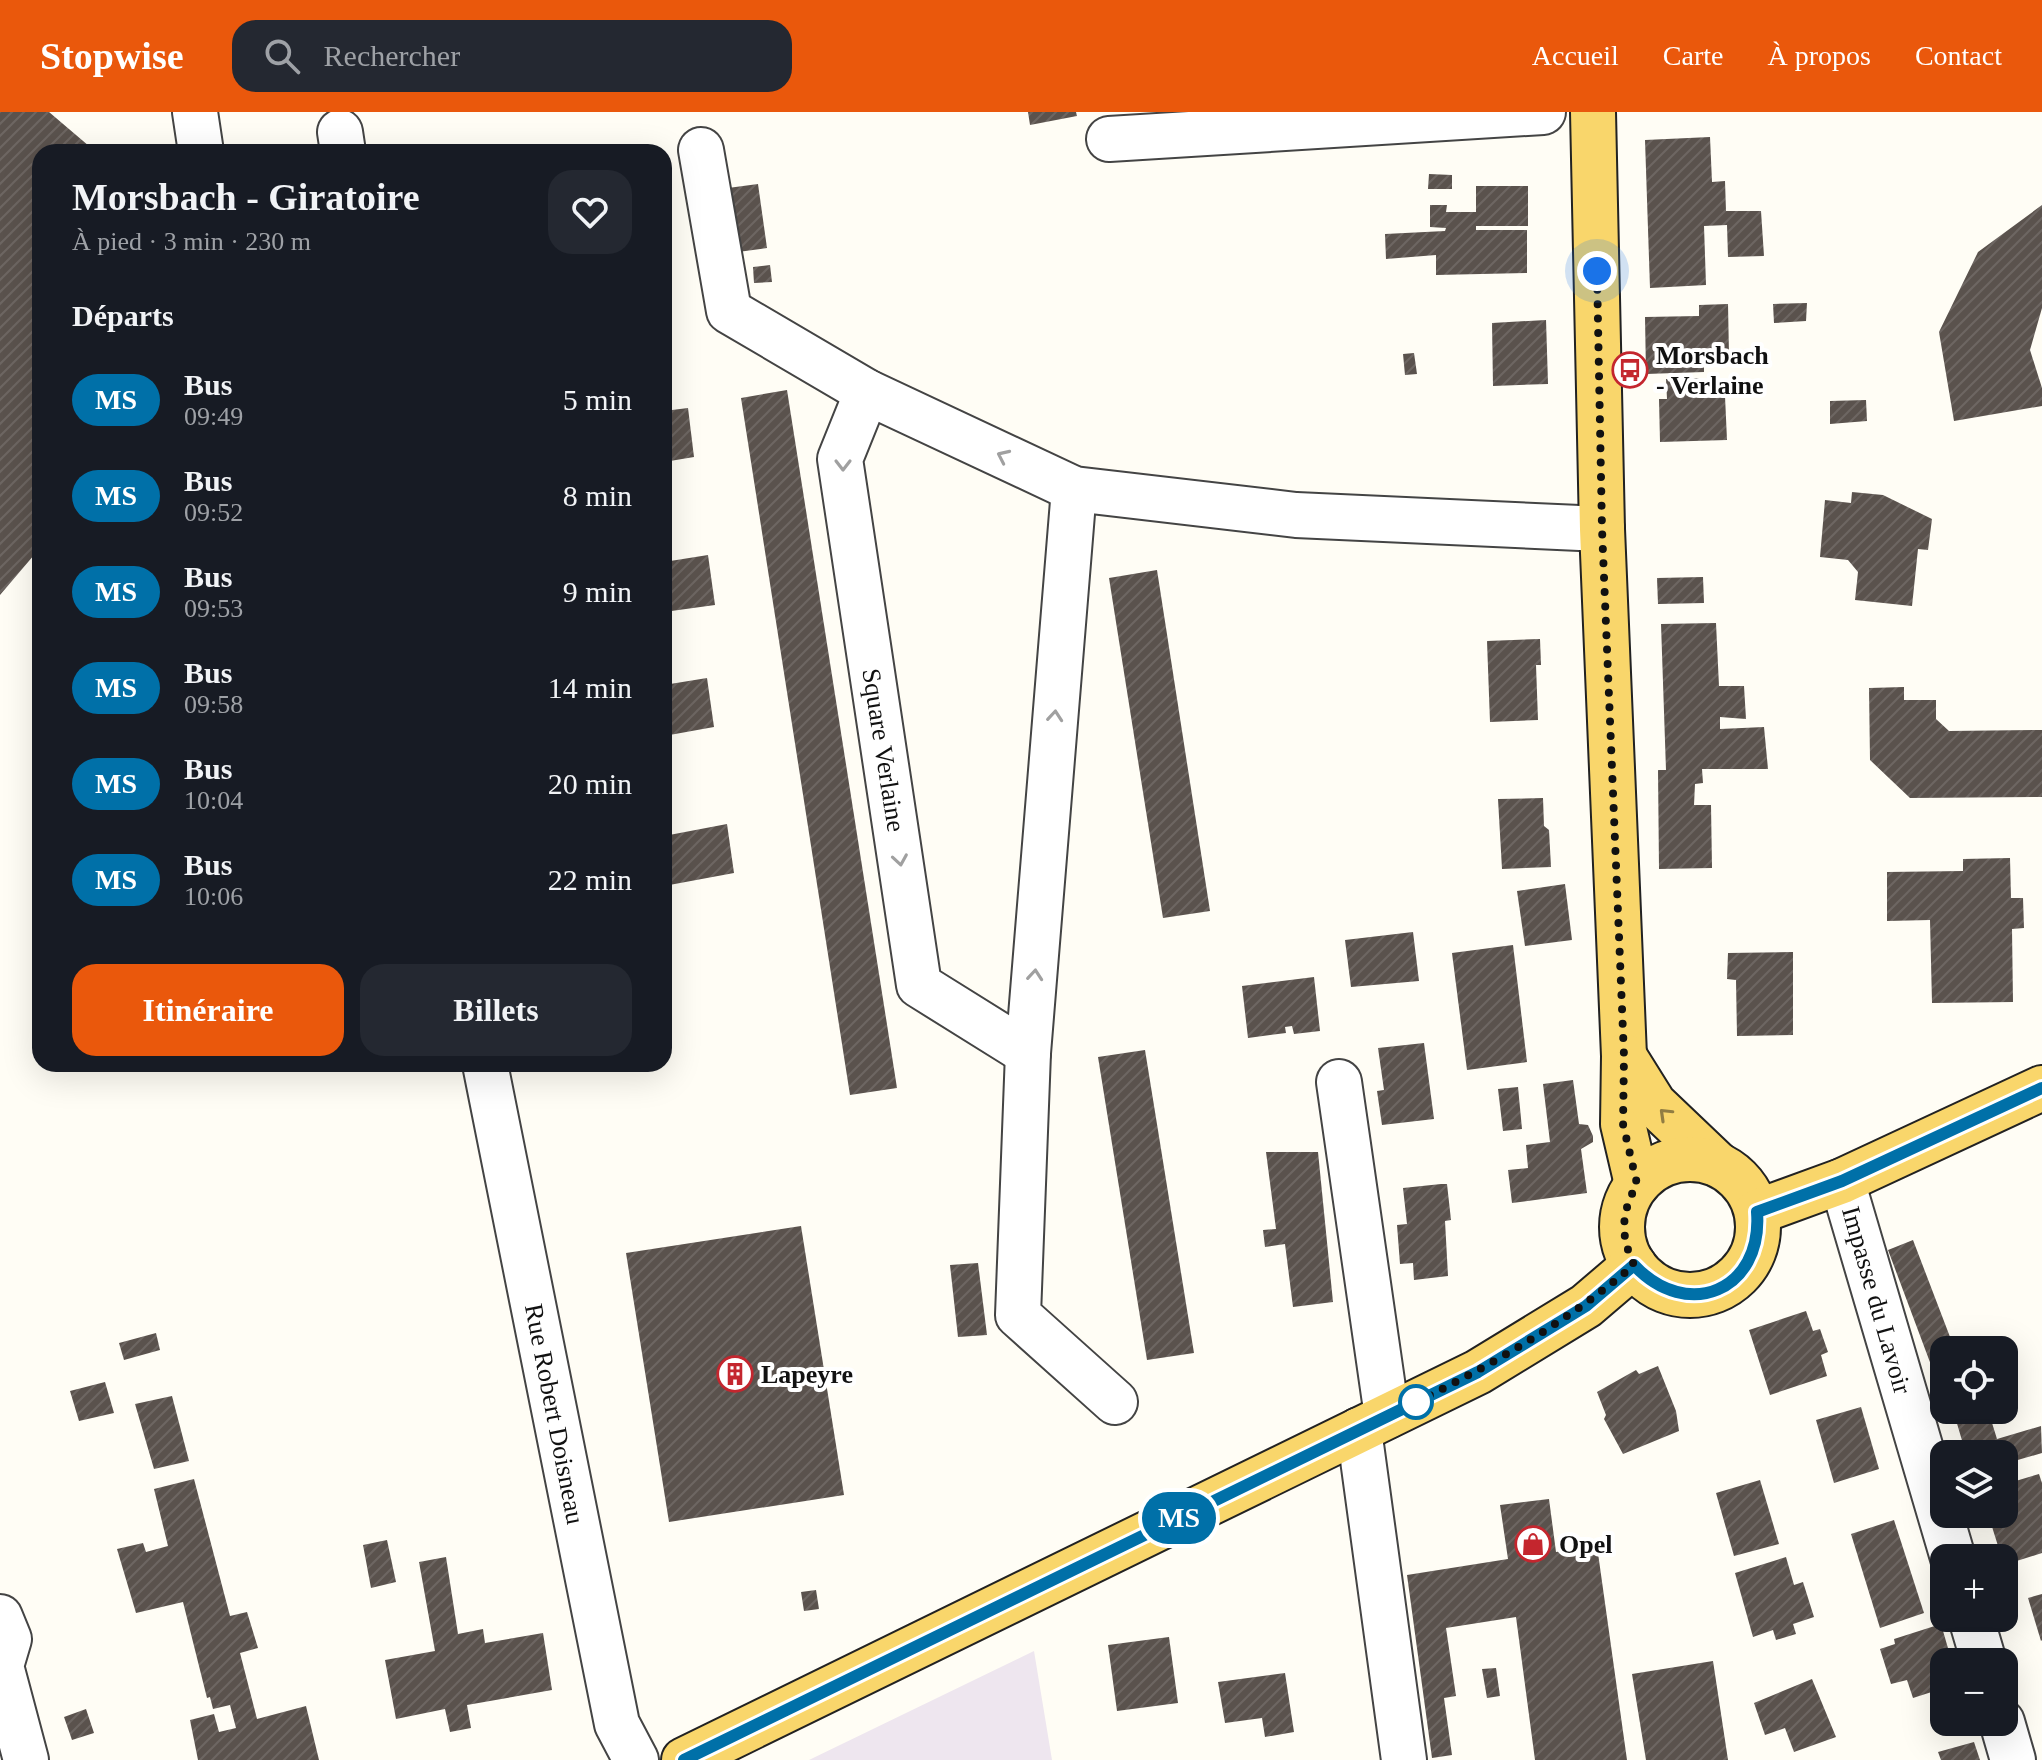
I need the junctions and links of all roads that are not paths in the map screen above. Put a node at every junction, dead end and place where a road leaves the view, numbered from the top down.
1 (195, 112) edge
2 (1543, 112) edge
3 (1593, 112) edge
4 (1109, 139) dead end
5 (200, 144) edge
6 (701, 150) dead end
7 (867, 392) junction
8 (1074, 489) junction
9 (1602, 529) junction
10 (1028, 1053) junction
11 (1624, 1056) junction
12 (487, 1072) edge
13 (1339, 1082) dead end
14 (2042, 1088) edge
15 (1717, 1164) junction
16 (1842, 1181) junction
17 (1637, 1184) junction
18 (1757, 1212) junction
19 (1634, 1265) junction
20 (1115, 1402) dead end
21 (1373, 1423) junction
22 (1949, 1544) edge
23 (0, 1617) edge
24 (2006, 1736) edge
25 (26, 1760) edge
26 (636, 1760) edge
27 (684, 1760) edge
28 (1404, 1760) edge
29 (2013, 1760) edge

1 - 5 street
2 - 4 street
3 - 9 main road
6 - 7 street
8 -> 7 street
7 -> 10 street, Square Verlaine
8 - 9 street
10 -> 8 street
9 - 11 main road
10 - 20 street
15 -> 11 main road
11 - 17 main road
12 - 26 street, Rue Robert Doisneau
13 - 21 street
14 - 16 main road
15 - 17 main road
15 - 18 main road
16 - 18 main road
16 - 22 street, Impasse du Lavoir
17 - 19 main road
18 - 19 main road
19 - 21 main road
21 - 27 main road
21 - 28 street
23 - 25 street
24 - 29 street

